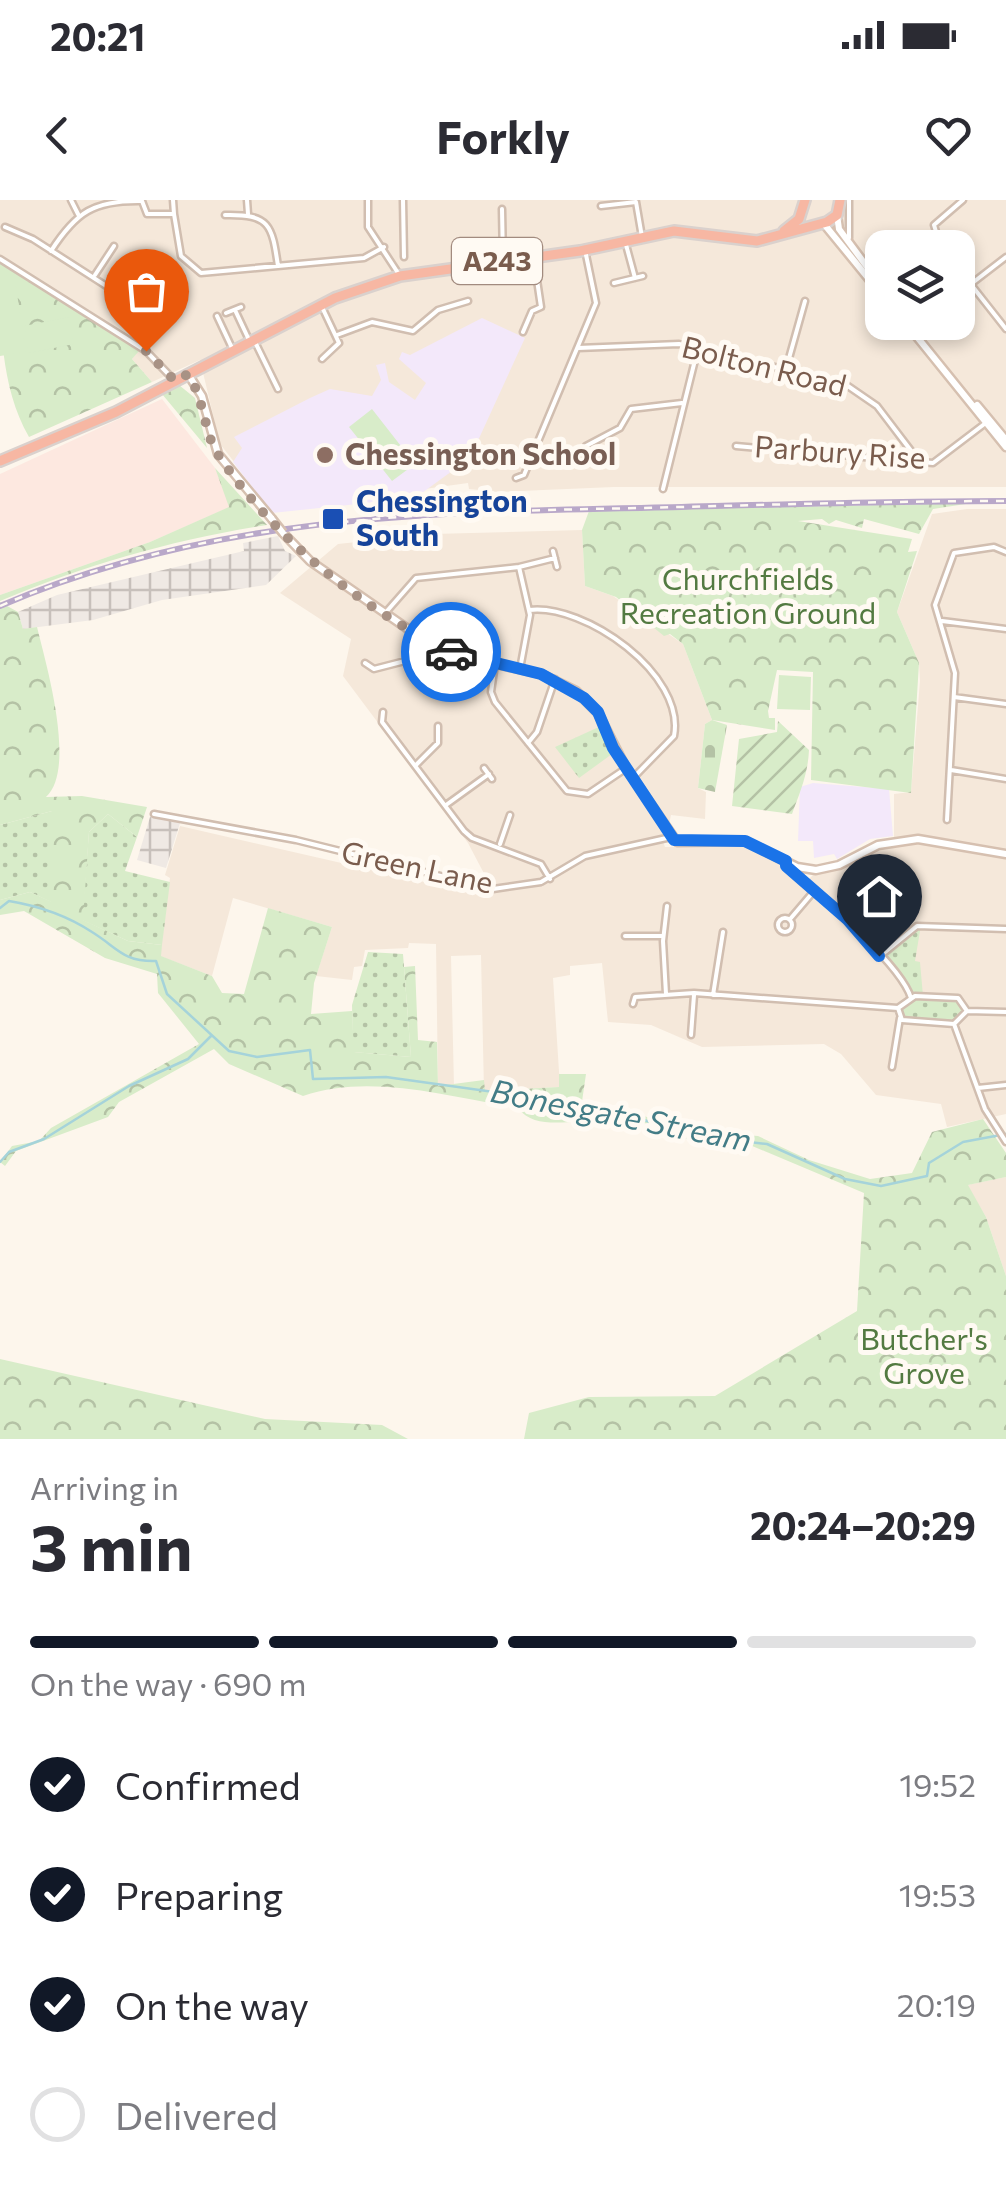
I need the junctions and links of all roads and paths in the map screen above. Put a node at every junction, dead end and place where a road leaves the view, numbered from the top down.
1 (70, 200) edge
2 (112, 200) edge
3 (173, 200) edge
4 (247, 200) edge
5 (358, 200) edge
6 (403, 200) edge
7 (839, 200) edge
8 (849, 200) edge
9 (963, 200) edge
10 (367, 201) edge
11 (804, 202) edge
12 (601, 206) dead end
13 (502, 210) dead end
14 (174, 214) junction
15 (225, 214) dead end
16 (248, 214) junction
17 (79, 215) junction
18 (837, 215) junction
19 (18, 220) dead end
20 (822, 223) junction
21 (5, 227) dead end
22 (14, 230) junction
23 (936, 230) edge
24 (778, 236) junction
25 (642, 237) junction
26 (846, 240) junction
27 (625, 241) junction
28 (384, 247) junction
29 (115, 250) dead end
30 (585, 250) junction
31 (51, 252) junction
32 (404, 256) dead end
33 (533, 256) junction
34 (1006, 257) edge
35 (0, 259) edge
36 (503, 260) junction
37 (865, 265) edge
38 (278, 266) junction
39 (865, 275) edge
40 (94, 276) junction
41 (400, 276) junction
42 (643, 276) dead end
43 (635, 278) junction
44 (975, 280) edge
45 (614, 283) dead end
46 (975, 290) edge
47 (144, 298) dead end
48 (805, 301) dead end
49 (468, 302) dead end
50 (321, 305) junction
51 (138, 306) junction
52 (226, 314) dead end
53 (132, 316) dead end
54 (217, 316) dead end
55 (1006, 329) edge
56 (523, 332) dead end
57 (337, 334) junction
58 (923, 340) edge
59 (252, 341) junction
60 (578, 348) junction
61 (698, 348) junction
62 (234, 350) junction
63 (322, 359) dead end
64 (786, 369) junction
65 (188, 374) junction
66 (175, 381) junction
67 (278, 389) dead end
68 (684, 404) junction
69 (988, 421) junction
70 (1006, 444) edge
71 (586, 446) dead end
72 (736, 446) dead end
73 (0, 461) edge
74 (912, 462) junction
75 (516, 478) dead end
76 (663, 489) dead end
77 (553, 551) dead end
78 (1006, 552) edge
79 (555, 558) junction
80 (557, 567) dead end
81 (519, 568) junction
82 (529, 610) junction
83 (385, 614) junction
84 (940, 622) junction
85 (1006, 629) edge
86 (421, 638) junction
87 (457, 655) junction
88 (365, 663) dead end
89 (495, 664) junction
90 (520, 669) junction
91 (555, 679) junction
92 (450, 683) dead end
93 (954, 697) junction
94 (1006, 704) edge
95 (383, 712) dead end
96 (438, 726) dead end
97 (528, 742) junction
98 (416, 765) junction
99 (484, 768) dead end
100 (626, 768) junction
101 (950, 770) junction
102 (633, 777) junction
103 (1006, 778) edge
104 (446, 805) junction
105 (154, 814) dead end
106 (510, 815) dead end
107 (947, 820) dead end
108 (672, 838) junction
109 (499, 846) junction
110 (1006, 854) edge
111 (786, 861) junction
112 (809, 870) junction
113 (550, 879) junction
114 (804, 882) junction
115 (814, 891) junction
116 (667, 906) dead end
117 (791, 918) dead end
118 (1006, 929) edge
119 (722, 932) dead end
120 (624, 936) dead end
121 (663, 936) junction
122 (879, 956) junction
123 (694, 993) junction
124 (666, 994) junction
125 (713, 995) junction
126 (634, 997) dead end
127 (910, 998) junction
128 (898, 1008) junction
129 (967, 1011) junction
130 (1006, 1012) edge
131 (900, 1018) junction
132 (954, 1024) junction
133 (689, 1031) dead end
134 (892, 1067) dead end
135 (1006, 1085) edge
136 (978, 1088) junction
137 (1006, 1142) edge

1 - 17 street
2 - 14 street
2 - 17 street
3 - 14 street
4 - 16 street
5 - 10 street
6 - 32 street
7 - 18 highway
8 - 26 street
9 - 23 street
10 - 28 street
11 - 20 highway
11 - 24 highway
12 - 25 street
13 - 36 street
14 - 38 street
15 - 16 street
16 - 38 street
17 - 31 street
18 - 20 highway, A243
18 - 26 street
19 - 22 street
20 - 24 highway, A243
20 - 39 street
21 - 22 street
22 - 31 street
24 - 25 highway, A243
25 - 27 highway, A243
26 - 37 street
27 - 30 highway, A243
27 - 43 street
28 - 38 street
28 - 41 street
29 - 40 street
30 - 33 highway, A243
30 - 60 street
31 - 40 street
33 - 36 highway, A243
33 - 56 street
34 - 44 street
35 - 66 street
36 - 41 highway, A243
40 - 51 street
41 - 50 highway, A243
42 - 43 street
43 - 45 street
46 - 55 street
47 - 51 street
48 - 64 street
49 - 57 street
50 - 57 street
50 - 59 highway, A243
51 - 53 street
52 - 59 street
54 - 62 street
57 - 63 street
58 - 69 street
59 - 62 highway, A243
59 - 67 street
60 - 61 street, Bolton Road
60 - 75 street
61 - 64 street, Bolton Road
61 - 68 street
62 - 65 highway, A243
64 - 74 street, Bolton Road
65 - 66 highway, A243
65 - 83 street, bridge
66 - 73 highway, A243
68 - 71 street
68 - 76 street
69 - 70 street
69 - 74 street, Parbury Rise
72 - 74 street, Parbury Rise
77 - 79 street
78 - 84 street
79 - 80 street
79 - 81 street
81 - 82 street
81 - 83 street
82 - 90 street
82 - 102 street
83 - 86 street
84 - 85 street
84 - 93 street
86 - 87 street
86 - 88 street
87 - 89 street
87 - 92 street
89 - 90 street
89 - 97 street
90 - 91 street
91 - 97 street
91 - 100 street
93 - 94 street
93 - 101 street
95 - 98 street
96 - 98 street
97 - 100 street
98 - 104 street
99 - 104 street
100 - 102 street
101 - 103 street
101 - 107 street
102 - 108 street
104 - 109 street
105 - 113 street, Green Lane
106 - 109 street
108 - 111 street
108 - 113 street, Green Lane
109 - 113 street
110 - 112 street
111 - 112 street
111 - 114 street
112 - 114 street
114 - 115 street
115 - 117 street
115 - 122 street
116 - 121 street
118 - 122 street
119 - 125 street
120 - 121 street
121 - 124 street
122 - 127 street
123 - 124 street
123 - 125 street
123 - 133 street
124 - 126 street
125 - 128 street
127 - 128 street
127 - 129 street
128 - 131 street
129 - 130 street
129 - 132 street
131 - 132 street
131 - 134 street
132 - 136 street
135 - 136 street
136 - 137 street

